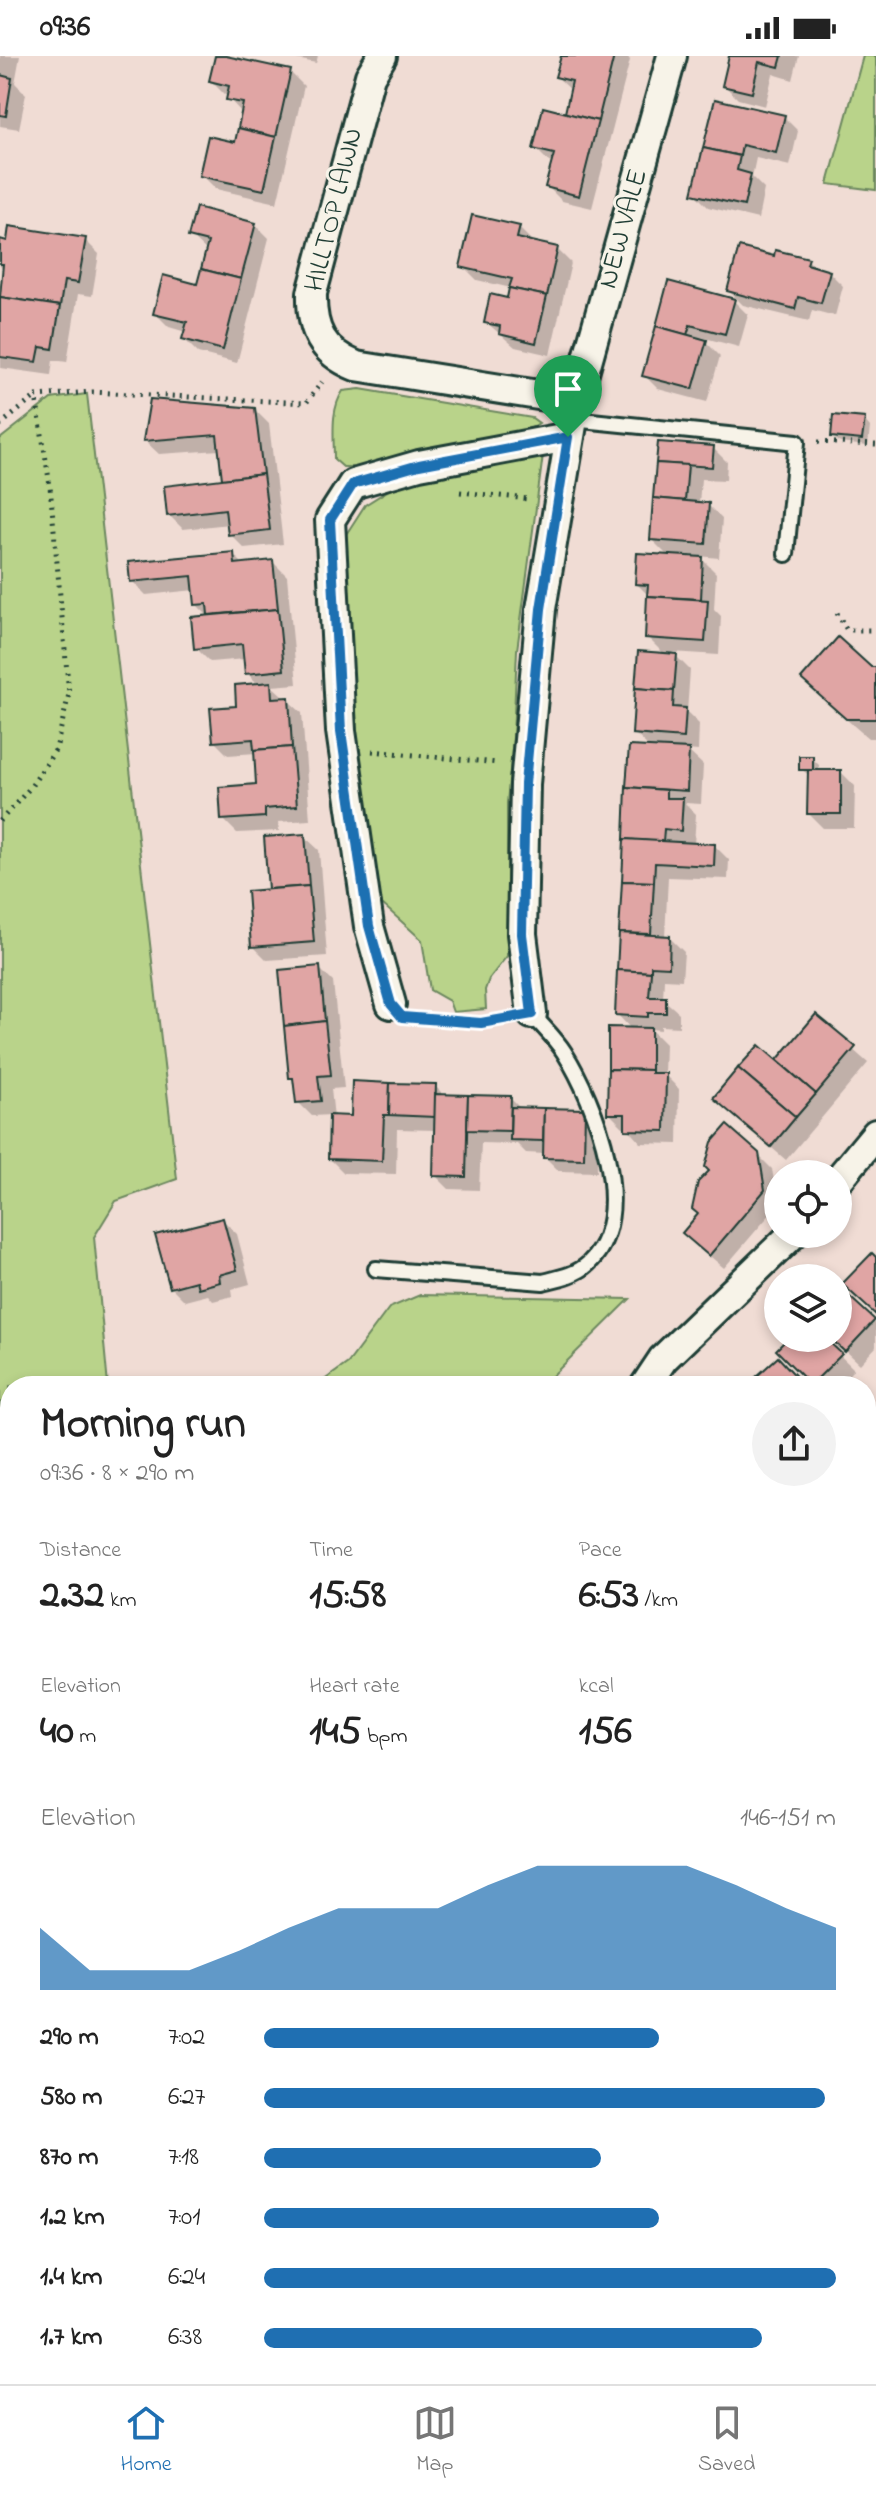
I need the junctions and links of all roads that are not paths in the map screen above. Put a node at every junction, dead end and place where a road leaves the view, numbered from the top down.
1 (382, 56) edge
2 (672, 56) edge
3 (572, 419) junction
4 (786, 554) dead end
5 (391, 1004) road end
6 (532, 1014) joint
7 (876, 1134) edge
8 (852, 1163) edge
9 (778, 1248) edge
10 (376, 1269) dead end
11 (652, 1376) edge

1 - 3 street, HILLTOP LAWN
2 - 3 street, NEW VALE
3 - 4 lane
3 - 5 street
3 - 6 street, NEW VALE
6 - 10 lane
7 - 8 street
9 - 11 street

